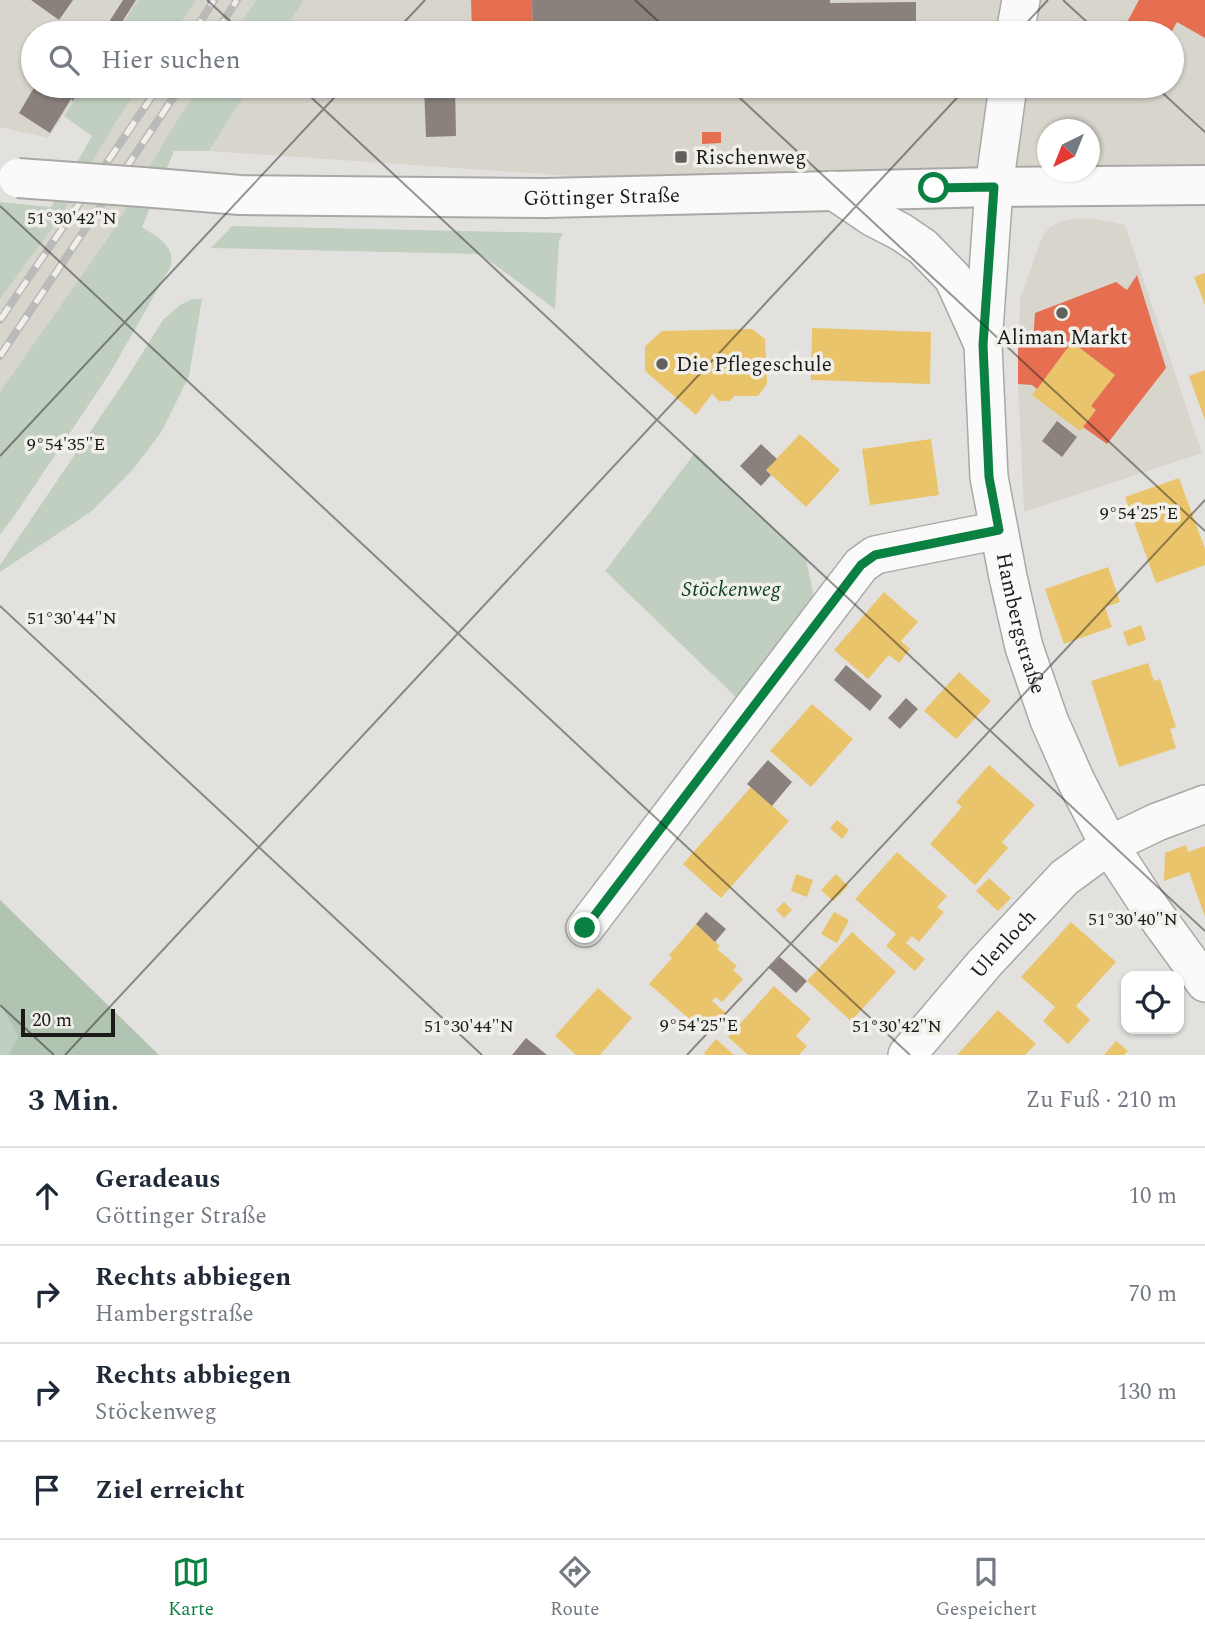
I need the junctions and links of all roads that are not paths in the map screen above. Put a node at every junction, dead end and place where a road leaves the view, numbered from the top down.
1 (1021, 0) edge
2 (1017, 21) edge
3 (1006, 98) edge
4 (9, 177) edge
5 (1205, 185) edge
6 (994, 187) junction
7 (832, 190) junction
8 (983, 345) junction
9 (999, 530) junction
10 (1205, 804) edge
11 (1109, 845) junction
12 (585, 928) dead end
13 (1205, 983) edge
14 (907, 1055) edge

1 - 2 street
3 - 6 street
4 - 7 street, Göttinger Straße, bridge
5 - 6 street, Göttinger Straße
6 - 7 street, Göttinger Straße
6 - 8 street, Hambergstraße
7 - 8 street, Hambergstraße
8 - 9 street, Hambergstraße
9 - 11 street, Hambergstraße
9 - 12 street
10 - 11 street
11 - 13 street, Hambergstraße
11 - 14 street, Ulenloch

